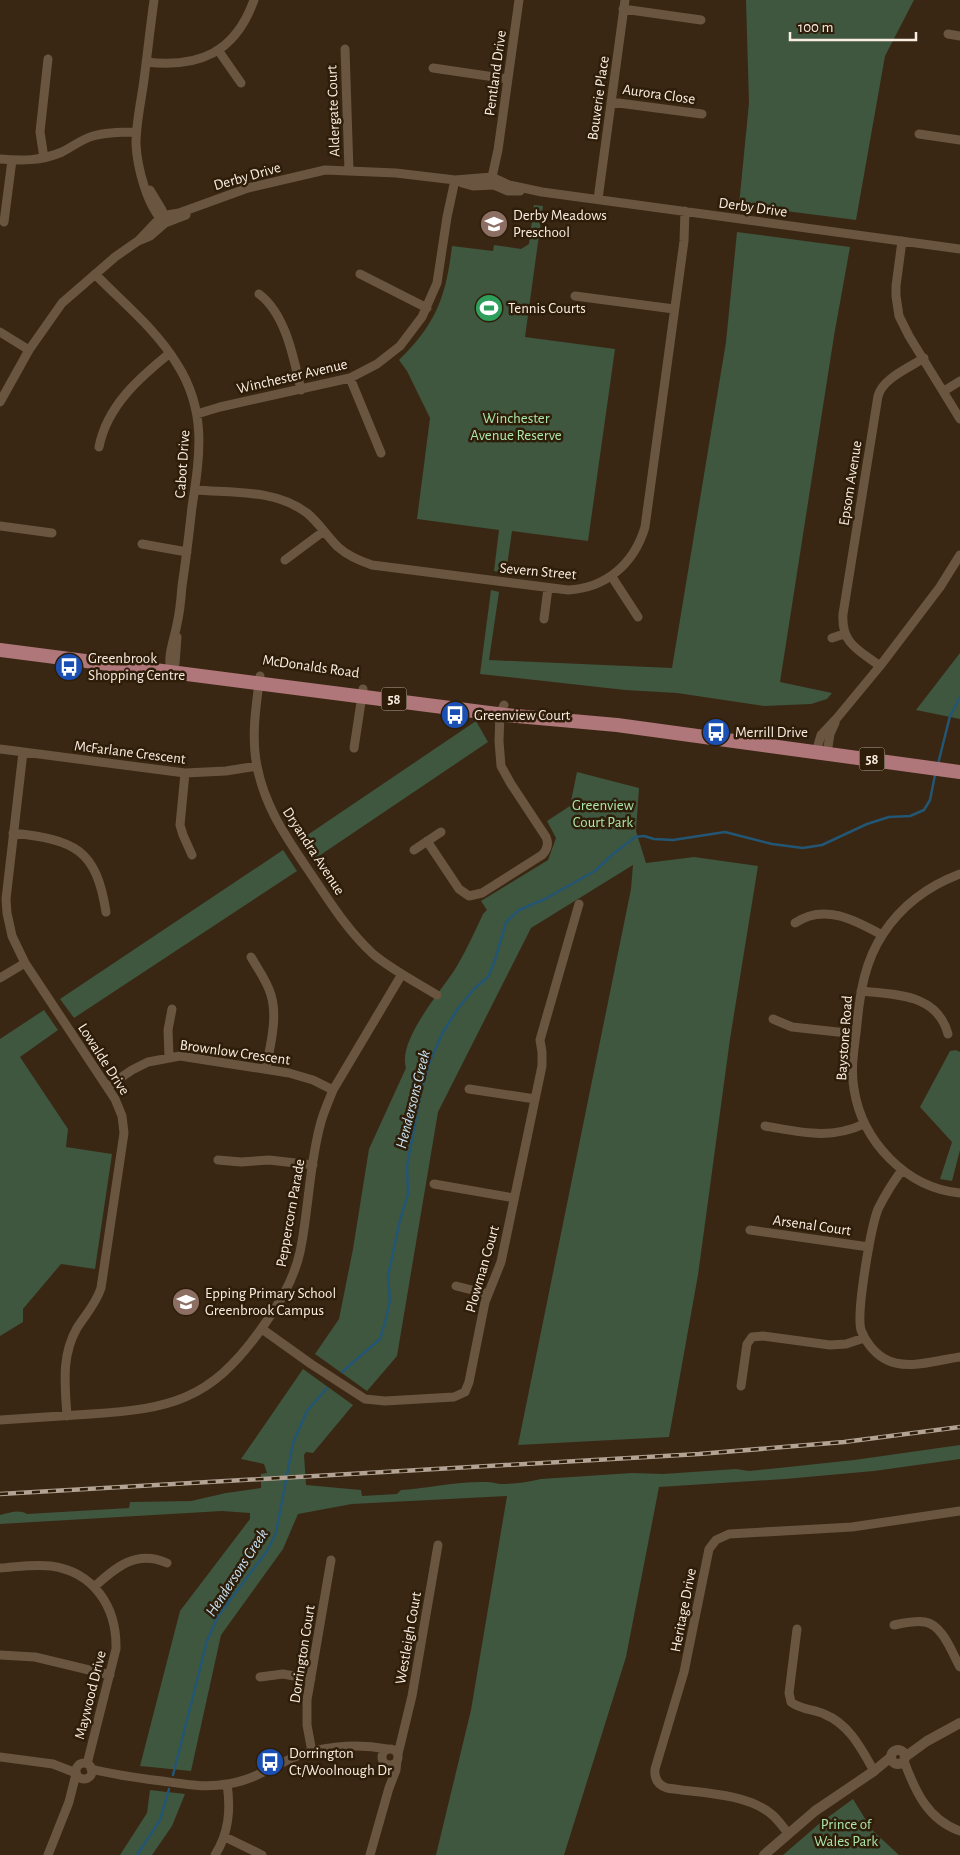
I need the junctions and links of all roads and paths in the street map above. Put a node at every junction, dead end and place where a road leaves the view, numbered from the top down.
1 (154, 0) edge
2 (254, 0) edge
3 (519, 0) edge
4 (624, 5) edge
5 (701, 20) dead end
6 (948, 34) dead end
7 (960, 36) edge
8 (218, 50) junction
9 (345, 50) dead end
10 (48, 59) dead end
11 (146, 62) junction
12 (433, 68) dead end
13 (508, 79) junction
14 (241, 84) dead end
15 (611, 102) junction
16 (702, 114) dead end
17 (136, 132) junction
18 (919, 134) dead end
19 (960, 140) edge
20 (44, 158) junction
21 (0, 159) edge
22 (12, 160) junction
23 (349, 171) junction
24 (451, 180) junction
25 (494, 180) junction
26 (598, 199) junction
27 (688, 211) junction
28 (163, 219) junction
29 (4, 222) dead end
30 (902, 241) junction
31 (960, 248) edge
32 (98, 272) junction
33 (360, 274) dead end
34 (259, 294) dead end
35 (575, 296) dead end
36 (427, 308) junction
37 (674, 309) junction
38 (0, 332) edge
39 (29, 350) junction
40 (170, 353) junction
41 (924, 358) junction
42 (350, 378) junction
43 (960, 381) edge
44 (301, 390) junction
45 (944, 391) junction
46 (0, 402) edge
47 (197, 412) junction
48 (960, 419) edge
49 (99, 446) dead end
50 (380, 453) dead end
51 (195, 487) junction
52 (0, 526) edge
53 (324, 531) junction
54 (52, 533) dead end
55 (142, 544) dead end
56 (187, 552) junction
57 (960, 555) edge
58 (285, 560) dead end
59 (612, 577) junction
60 (548, 588) junction
61 (638, 617) dead end
62 (544, 619) dead end
63 (844, 634) junction
64 (832, 638) dead end
65 (0, 642) edge
66 (0, 650) edge
67 (880, 666) junction
68 (171, 667) junction
69 (260, 680) junction
70 (362, 692) junction
71 (503, 711) junction
72 (354, 748) dead end
73 (0, 749) edge
74 (23, 752) junction
75 (822, 752) junction
76 (257, 766) junction
77 (185, 772) junction
78 (960, 772) edge
79 (441, 832) dead end
80 (13, 833) junction
81 (427, 841) junction
82 (414, 850) dead end
83 (192, 856) dead end
84 (960, 874) edge
85 (579, 904) dead end
86 (106, 912) dead end
87 (795, 923) dead end
88 (882, 934) junction
89 (251, 957) dead end
90 (25, 963) junction
91 (402, 974) junction
92 (0, 978) edge
93 (861, 991) junction
94 (437, 995) dead end
95 (172, 1009) dead end
96 (773, 1020) dead end
97 (856, 1034) junction
98 (948, 1034) dead end
99 (169, 1057) junction
100 (266, 1069) junction
101 (108, 1087) junction
102 (470, 1089) dead end
103 (333, 1090) junction
104 (535, 1100) junction
105 (864, 1124) junction
106 (765, 1126) dead end
107 (218, 1160) dead end
108 (313, 1165) junction
109 (902, 1170) junction
110 (434, 1184) dead end
111 (960, 1193) edge
112 (514, 1198) junction
113 (750, 1230) dead end
114 (869, 1247) junction
115 (456, 1286) dead end
116 (488, 1294) junction
117 (262, 1329) junction
118 (864, 1338) junction
119 (960, 1357) edge
120 (741, 1386) dead end
121 (67, 1416) junction
122 (0, 1420) edge
123 (960, 1511) edge
124 (438, 1545) dead end
125 (331, 1560) dead end
126 (166, 1563) dead end
127 (0, 1568) edge
128 (94, 1588) junction
129 (894, 1625) dead end
130 (797, 1629) dead end
131 (0, 1655) edge
132 (960, 1667) edge
133 (110, 1675) junction
134 (260, 1677) dead end
135 (311, 1679) junction
136 (960, 1722) edge
137 (312, 1752) junction
138 (390, 1756) junction
139 (0, 1757) edge
140 (899, 1759) junction
141 (874, 1770) junction
142 (83, 1771) junction
143 (227, 1784) junction
144 (960, 1831) edge
145 (788, 1833) junction
146 (225, 1837) junction
147 (48, 1855) edge
148 (215, 1855) edge
149 (262, 1855) edge
150 (370, 1855) edge
151 (764, 1855) edge

1 - 11 street
2 - 8 street
3 - 13 street, Pentland Drive
4 - 5 street
4 - 15 street, Bouverie Place
6 - 7 street
8 - 11 street
8 - 14 street
9 - 23 street, Aldergate Court
10 - 20 street
11 - 17 street
12 - 13 street
13 - 25 street, Pentland Drive
15 - 16 street, Aurora Close
15 - 26 street, Bouverie Place
17 - 20 street
17 - 28 street
18 - 19 street
20 - 22 street
21 - 22 street
22 - 29 street
23 - 24 street, Derby Drive
23 - 28 street, Derby Drive
24 - 25 street, Derby Drive
24 - 36 street, Winchester Avenue
25 - 26 street, Derby Drive
26 - 27 street, Derby Drive
27 - 30 street, Derby Drive
27 - 37 street, Severn Street
28 - 32 street, Derby Drive
30 - 31 street, Derby Drive
30 - 41 street
32 - 39 street, Derby Drive
32 - 40 street, Cabot Drive
33 - 36 street
34 - 44 street
35 - 37 street
36 - 42 street, Winchester Avenue
37 - 59 street, Severn Street
38 - 39 street
39 - 46 street, Derby Drive
40 - 47 street, Cabot Drive
40 - 49 street
41 - 45 street
41 - 63 street, Epsom Avenue
42 - 44 street, Winchester Avenue
42 - 50 street
43 - 45 street
44 - 47 street, Winchester Avenue
45 - 48 street
47 - 51 street, Cabot Drive
51 - 53 street, Severn Street
51 - 56 street, Cabot Drive
52 - 54 street
53 - 58 street
53 - 60 street, Severn Street
55 - 56 street
56 - 68 street, Cabot Drive
57 - 67 street
59 - 60 street, Severn Street
59 - 61 street
60 - 62 street
63 - 64 street
63 - 67 street
65 - 68 main road, McDonalds Road / 58
66 - 68 main road, McDonalds Road / 58
67 - 75 street
68 - 69 main road, McDonalds Road / 58
69 - 70 main road, McDonalds Road / 58
69 - 76 street, Dryandra Avenue
70 - 71 main road, McDonalds Road / 58
70 - 72 street
71 - 75 main road, McDonalds Road / 58
71 - 81 street
73 - 74 street, McFarlane Crescent
74 - 77 street, McFarlane Crescent
74 - 80 street, Lowalde Drive
75 - 78 main road, McDonalds Road / 58
76 - 77 street, McFarlane Crescent
76 - 91 street, Dryandra Avenue
77 - 83 street
79 - 81 street
80 - 86 street
80 - 90 street, Lowalde Drive
81 - 82 street
84 - 88 street, Baystone Road
85 - 104 street, Plowman Court
87 - 88 street
88 - 93 street, Baystone Road
89 - 100 street
90 - 92 street
90 - 101 street, Lowalde Drive
91 - 94 street, Dryandra Avenue
91 - 103 street, Peppercorn Parade
93 - 97 street, Baystone Road
93 - 98 street
95 - 99 street
96 - 97 street
97 - 105 street, Baystone Road
99 - 100 street, Brownlow Crescent
99 - 101 street, Brownlow Crescent
100 - 103 street, Brownlow Crescent
101 - 121 street, Lowalde Drive
102 - 104 street
103 - 108 street, Peppercorn Parade
104 - 112 street, Plowman Court
105 - 106 street
105 - 109 street, Baystone Road
107 - 108 street
108 - 117 street, Peppercorn Parade
109 - 111 street, Baystone Road
109 - 114 street
110 - 112 street
112 - 116 street, Plowman Court
113 - 114 street, Arsenal Court
114 - 118 street
115 - 116 street
116 - 117 street, Plowman Court
117 - 121 street, Peppercorn Parade
118 - 119 street
118 - 120 street
121 - 122 street, Peppercorn Parade
123 - 145 street, Heritage Drive
124 - 138 street, Westleigh Court
125 - 135 street, Dorrington Court
126 - 128 street
127 - 128 street, Maywood Drive
128 - 133 street, Maywood Drive
129 - 132 street
130 - 141 street
131 - 133 street
133 - 142 street, Maywood Drive
134 - 135 street
135 - 137 street, Dorrington Court
136 - 140 street
137 - 138 street
137 - 143 street
138 - 150 street
139 - 142 street
140 - 141 street
140 - 144 street
141 - 145 street
142 - 143 street
142 - 147 street, Maywood Drive
143 - 146 street
145 - 151 street
146 - 148 street
146 - 149 street

